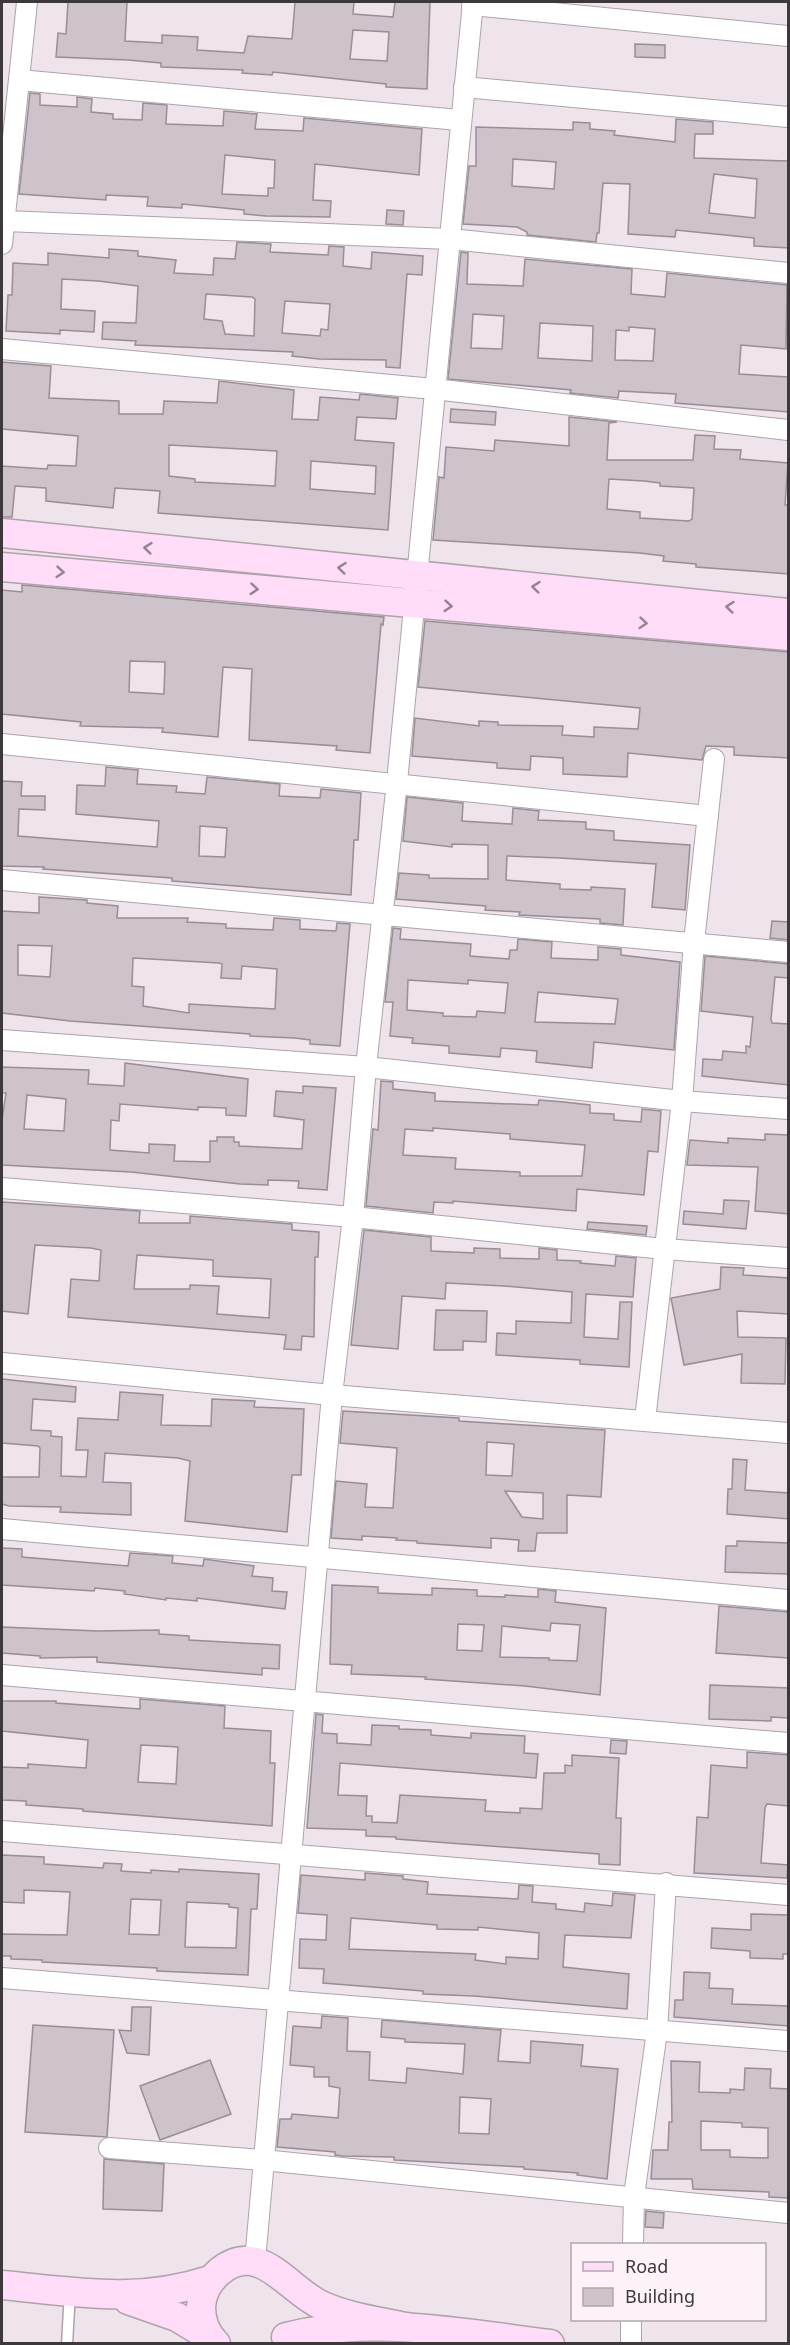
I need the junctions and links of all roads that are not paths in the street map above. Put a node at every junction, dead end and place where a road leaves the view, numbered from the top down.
1 (27, 2) edge
2 (472, 3) edge
3 (789, 36) edge
4 (19, 80) junction
5 (464, 87) junction
6 (789, 117) edge
7 (459, 120) junction
8 (6, 160) edge
9 (5, 221) junction
10 (450, 239) junction
11 (2, 244) edge
12 (789, 273) edge
13 (2, 349) edge
14 (434, 389) junction
15 (789, 430) edge
16 (2, 533) edge
17 (2, 567) edge
18 (416, 589) junction
19 (789, 613) edge
20 (789, 636) edge
21 (2, 744) edge
22 (714, 759) dead end
23 (397, 782) junction
24 (708, 816) junction
25 (2, 879) edge
26 (382, 916) junction
27 (694, 942) junction
28 (789, 952) edge
29 (2, 1040) edge
30 (366, 1067) junction
31 (682, 1101) junction
32 (789, 1109) edge
33 (2, 1188) edge
34 (353, 1217) junction
35 (664, 1249) junction
36 (789, 1258) edge
37 (2, 1363) edge
38 (332, 1395) junction
39 (645, 1420) junction
40 (789, 1433) edge
41 (2, 1529) edge
42 (317, 1556) junction
43 (789, 1600) edge
44 (2, 1675) edge
45 (303, 1700) junction
46 (789, 1743) edge
47 (2, 1831) edge
48 (293, 1854) junction
49 (666, 1884) junction
50 (789, 1894) edge
51 (2, 1978) edge
52 (279, 2000) junction
53 (657, 2031) junction
54 (789, 2040) edge
55 (109, 2148) dead end
56 (263, 2160) junction
57 (634, 2196) junction
58 (789, 2213) edge
59 (633, 2243) edge
60 (255, 2261) junction
61 (210, 2280) junction
62 (2, 2284) edge
63 (289, 2285) junction
64 (70, 2292) junction
65 (117, 2296) junction
66 (631, 2321) edge
67 (406, 2327) junction
68 (212, 2340) edge
69 (283, 2340) edge
70 (66, 2343) edge
71 (549, 2343) edge
72 (631, 2343) edge

1 - 4 street
2 - 3 street
2 - 5 street
4 - 7 street
4 - 8 street
5 - 6 street
5 - 7 street
7 - 10 street
8 - 9 street
9 - 10 street
9 - 11 street
10 - 12 street
10 - 14 street
13 - 14 street
14 - 15 street
14 - 18 street
18 -> 16 main road
17 -> 18 main road
19 -> 18 main road
18 -> 20 main road
18 - 23 street
21 - 23 street
22 - 24 street
23 - 24 street
23 - 26 street
24 - 27 street
25 - 26 street
26 - 27 street
26 - 30 street
27 - 28 street
27 - 31 street
29 - 30 street
30 - 31 street
30 - 34 street
31 - 32 street
31 - 35 street
33 - 34 street
34 - 35 street
34 - 38 street
35 - 36 street
35 - 39 street
37 - 38 street
38 - 39 street
38 - 42 street
39 - 40 street
41 - 42 street
42 - 43 street
42 - 45 street
44 - 45 street
45 - 46 street
45 - 48 street
47 - 48 street
48 - 49 street
48 - 52 street
49 - 50 street
49 - 53 street
51 - 52 street
52 - 53 street
52 - 56 street
53 - 54 street
53 - 57 street
55 - 56 street
56 - 57 street
56 - 60 street
57 - 58 street
57 - 59 street
60 - 61 main road
60 - 63 main road
61 - 65 main road
61 - 68 main road
62 - 64 main road
63 - 67 main road
63 - 69 main road
64 - 65 main road
64 - 70 lane
65 - 68 main road
66 - 72 street
67 - 69 main road
67 - 71 main road

